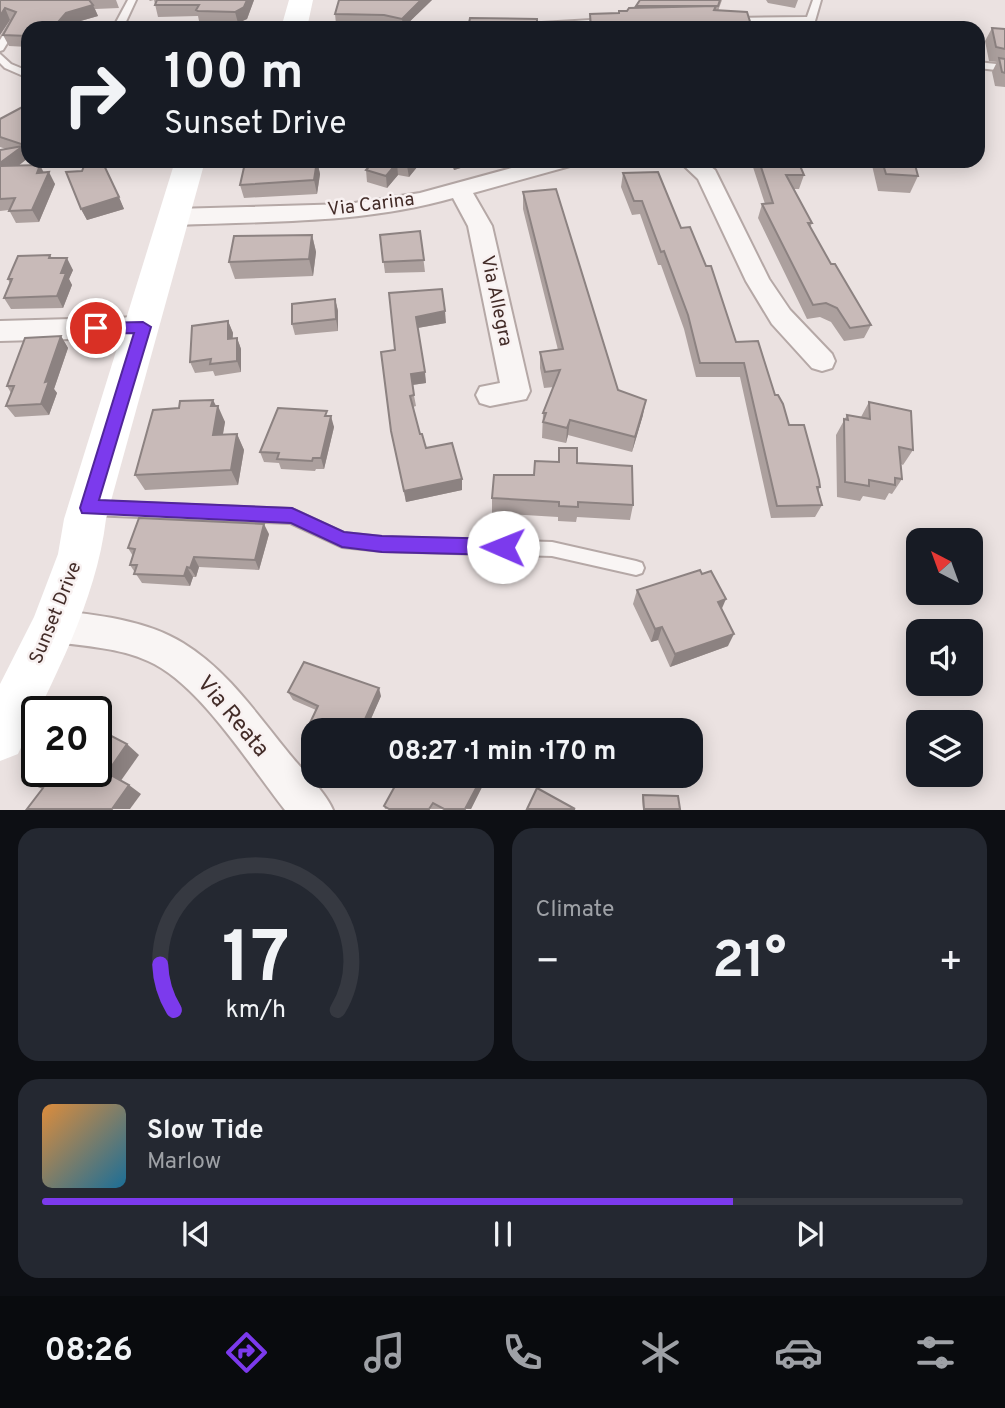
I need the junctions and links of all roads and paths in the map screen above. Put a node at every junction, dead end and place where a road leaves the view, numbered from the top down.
1 (132, 0) edge
2 (301, 0) edge
3 (817, 0) edge
4 (122, 21) edge
5 (296, 21) edge
6 (810, 21) edge
7 (14, 24) edge
8 (0, 48) edge
9 (0, 57) edge
10 (985, 66) edge
11 (1005, 68) edge
12 (21, 72) edge
13 (188, 168) edge
14 (536, 168) edge
15 (698, 168) edge
16 (459, 189) junction
17 (174, 217) junction
18 (143, 327) junction
19 (0, 331) edge
20 (822, 361) dead end
21 (490, 395) dead end
22 (88, 508) junction
23 (636, 568) dead end
24 (54, 626) junction
25 (0, 736) edge
26 (314, 810) edge

1 - 4 lane
2 - 5 main road
3 - 6 lane
7 - 8 lane
9 - 12 lane
10 - 11 lane
13 - 17 main road, Sunset Drive
14 - 16 street, Via Carina
15 - 20 street
16 - 17 street, Via Carina
16 - 21 street, Via Allegra
17 - 18 main road, Sunset Drive
18 - 19 street
18 - 22 main road, Sunset Drive
22 - 23 lane
22 - 24 main road, Sunset Drive
24 - 25 main road, Sunset Drive
24 - 26 street, Via Reata

